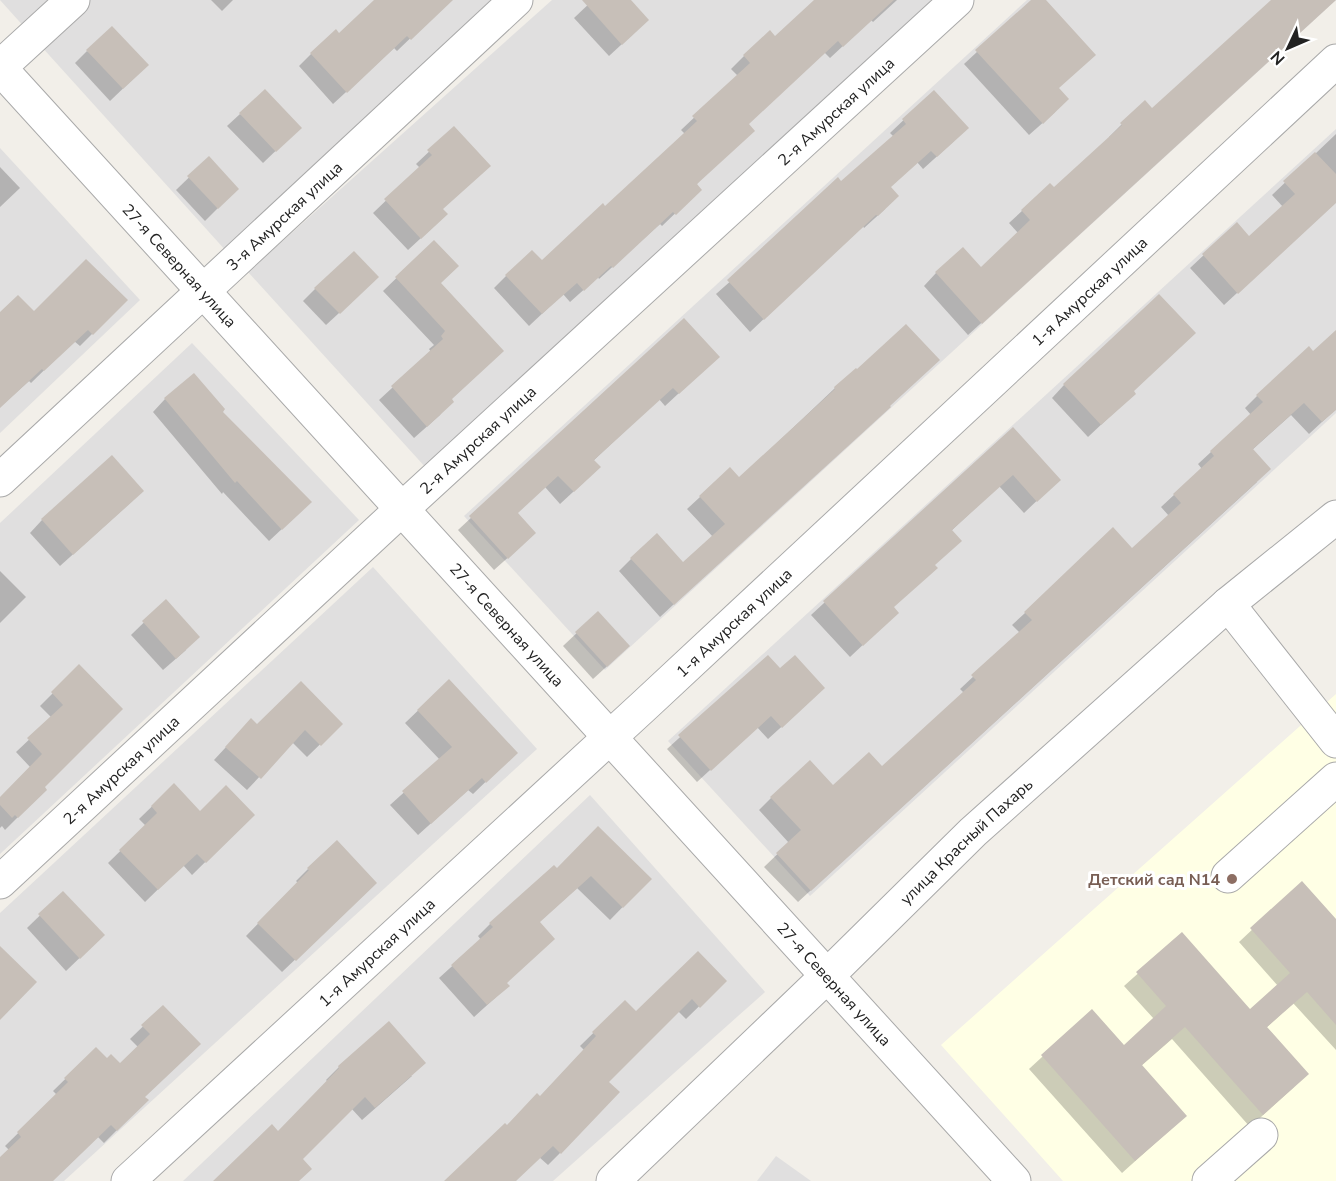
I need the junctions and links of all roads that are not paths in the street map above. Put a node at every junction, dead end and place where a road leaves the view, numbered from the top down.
1 (73, 0) edge
2 (516, 0) edge
3 (957, 0) edge
4 (1336, 61) edge
5 (0, 67) edge
6 (203, 290) junction
7 (0, 480) edge
8 (402, 509) junction
9 (1336, 518) edge
10 (1228, 604) junction
11 (609, 737) junction
12 (1336, 741) edge
13 (1336, 779) edge
14 (1227, 876) dead end
15 (0, 882) edge
16 (827, 976) junction
17 (1261, 1136) dead end
18 (128, 1181) edge
19 (613, 1181) edge
20 (1014, 1181) edge
21 (1209, 1181) edge

1 - 5 street
2 - 6 street, 3-я Амурская улица
3 - 8 street, 2-я Амурская улица
4 - 11 street, 1-я Амурская улица
5 - 6 street, 27-я Северная улица
6 - 7 street, 3-я Амурская улица
6 - 8 street, 27-я Северная улица
8 - 11 street, 27-я Северная улица
8 - 15 street, 2-я Амурская улица
9 - 10 street, улица Красный Пахарь
10 - 12 street
10 - 16 street, улица Красный Пахарь
11 - 16 street, 27-я Северная улица
11 - 18 street, 1-я Амурская улица
13 - 14 street
16 - 19 street, улица Красный Пахарь
16 - 20 street, 27-я Северная улица
17 - 21 street

